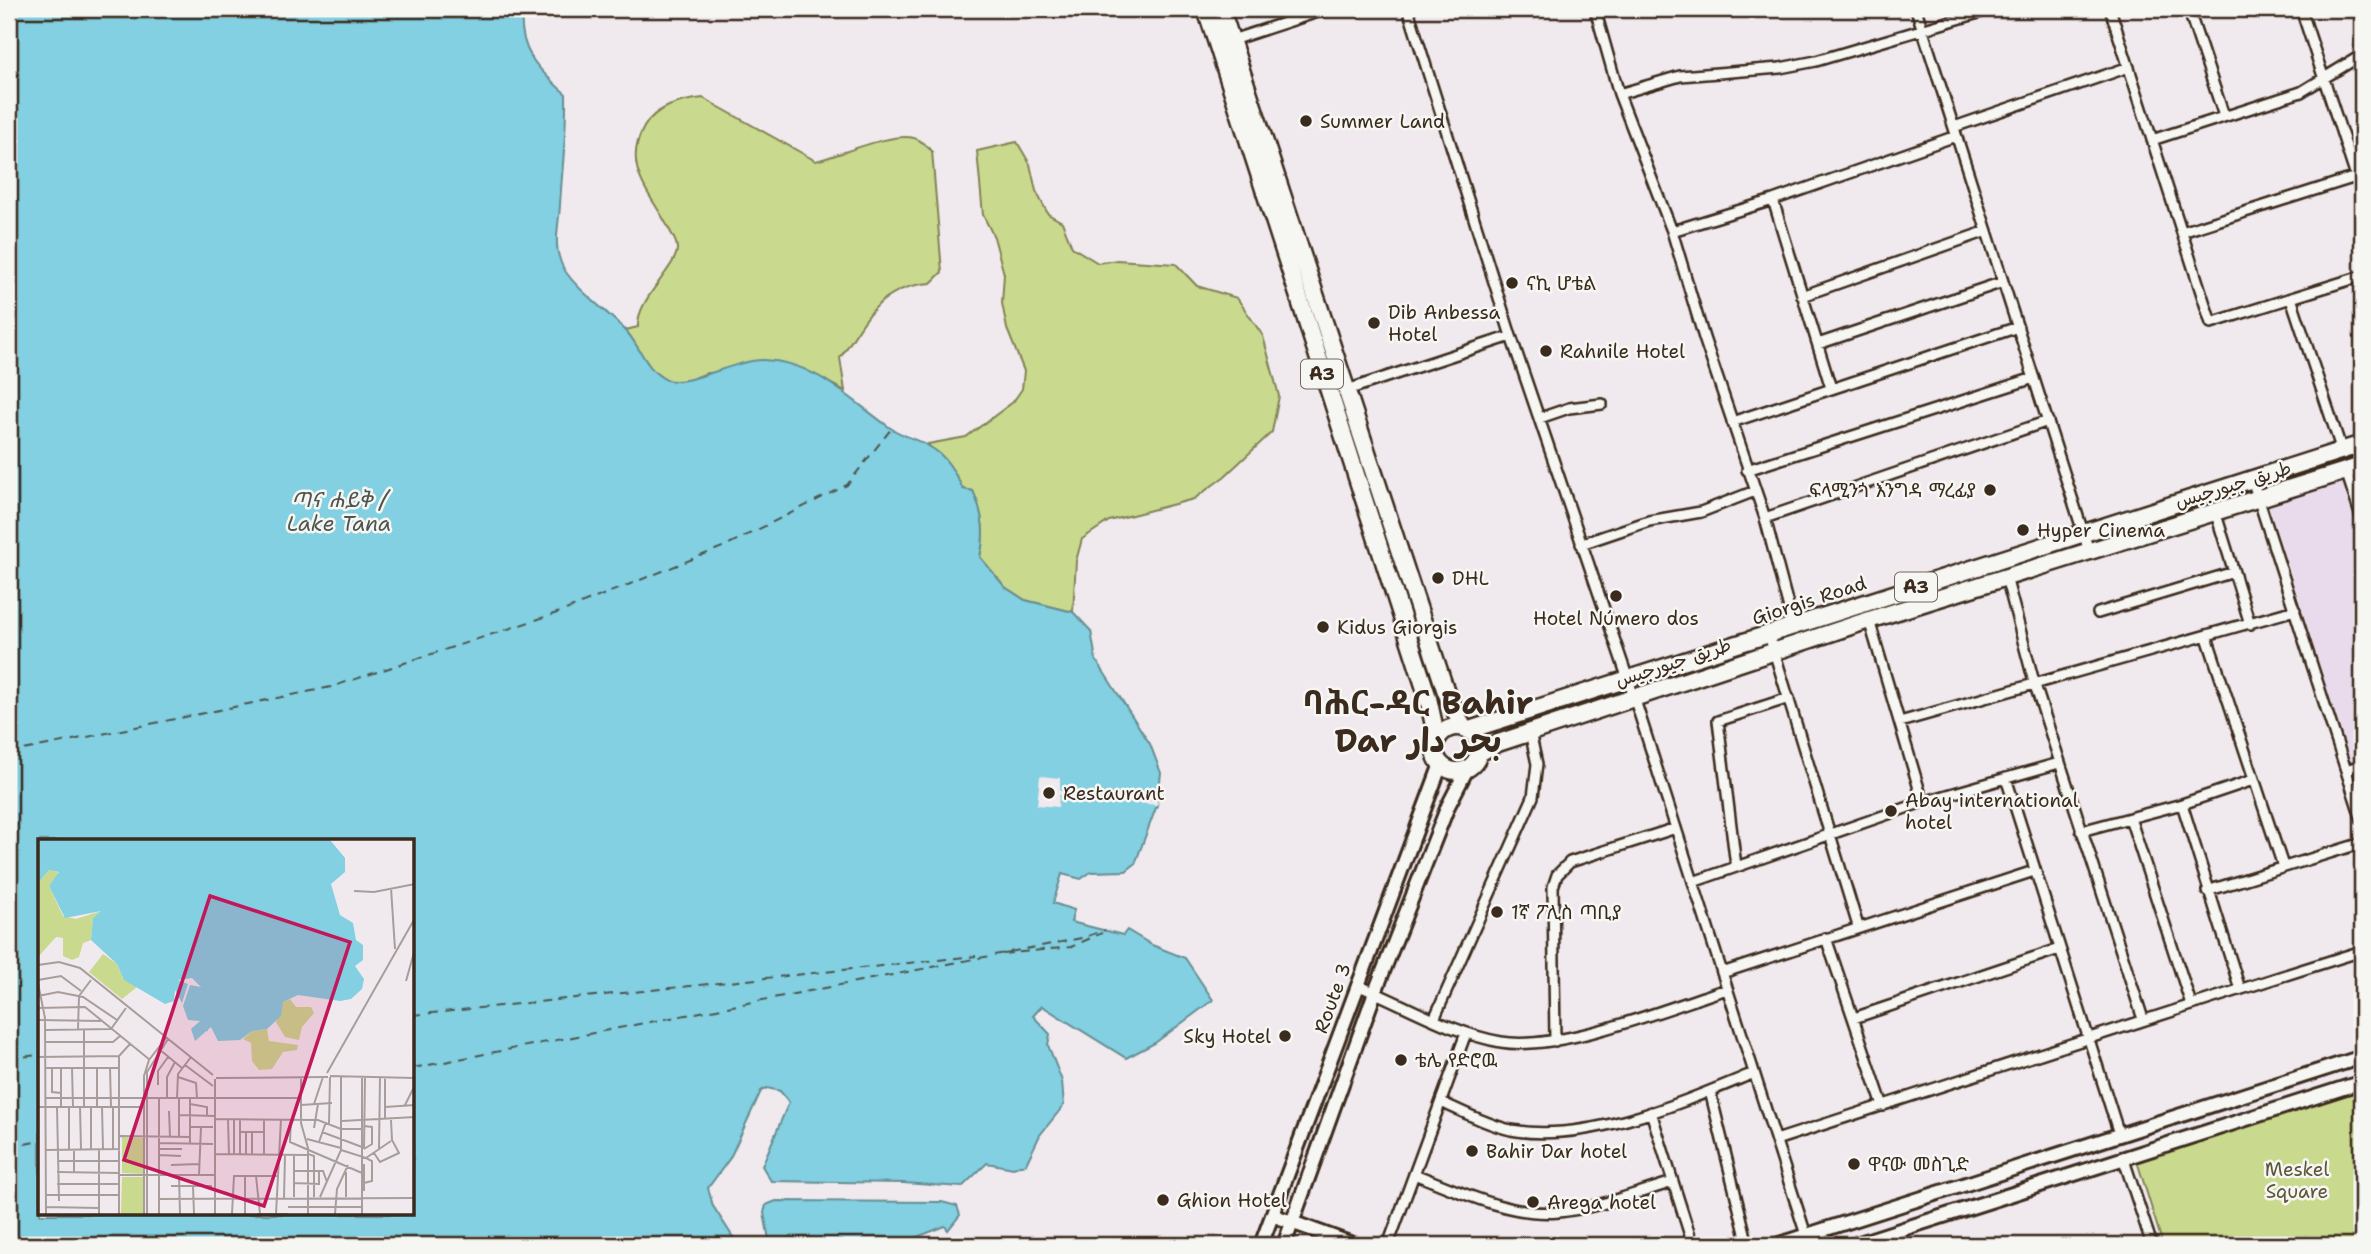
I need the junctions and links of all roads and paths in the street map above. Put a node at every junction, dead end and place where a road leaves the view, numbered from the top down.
1 (1206, 9) edge
2 (1221, 9) edge
3 (1327, 9) edge
4 (1408, 9) edge
5 (1595, 9) edge
6 (1916, 9) edge
7 (1992, 9) edge
8 (2110, 9) edge
9 (2301, 9) edge
10 (2189, 11) dead end
11 (1923, 30) junction
12 (1225, 43) junction
13 (2362, 55) edge
14 (2129, 67) junction
15 (2323, 77) junction
16 (1619, 94) junction
17 (2224, 116) junction
18 (1955, 131) junction
19 (2152, 140) junction
20 (2359, 176) edge
21 (2362, 195) edge
22 (1773, 200) junction
23 (1672, 231) junction
24 (1987, 231) junction
25 (2182, 232) junction
26 (2362, 276) edge
27 (2003, 282) junction
28 (1802, 296) junction
29 (2291, 298) junction
30 (2018, 327) junction
31 (1511, 336) junction
32 (1818, 344) junction
33 (1333, 346) junction
34 (1315, 351) junction
35 (2034, 378) junction
36 (1831, 388) junction
37 (1347, 390) junction
38 (1602, 404) dead end
39 (1352, 406) junction
40 (1335, 412) junction
41 (1539, 418) junction
42 (2048, 421) junction
43 (1732, 422) junction
44 (2362, 444) edge
45 (2342, 451) junction
46 (2362, 466) edge
47 (1747, 470) junction
48 (2346, 471) junction
49 (2252, 479) junction
50 (1755, 491) junction
51 (2258, 498) junction
52 (2214, 511) junction
53 (1765, 518) junction
54 (2362, 520) edge
55 (2083, 533) junction
56 (1581, 544) junction
57 (2090, 551) junction
58 (2234, 572) junction
59 (2006, 578) junction
60 (2295, 610) junction
61 (2098, 613) dead end
62 (1869, 620) junction
63 (2250, 624) junction
64 (1426, 627) junction
65 (1794, 627) junction
66 (1407, 633) junction
67 (1769, 635) junction
68 (2207, 637) junction
69 (1799, 643) junction
70 (1774, 652) junction
71 (1628, 678) junction
72 (2034, 682) junction
73 (1634, 696) junction
74 (1789, 698) junction
75 (1900, 722) junction
76 (1466, 728) junction
77 (1530, 732) junction
78 (1437, 739) junction
79 (1479, 753) junction
80 (2059, 763) junction
81 (1441, 764) junction
82 (2362, 765) edge
83 (1467, 769) junction
84 (2346, 770) junction
85 (2006, 778) junction
86 (2253, 780) junction
87 (1923, 802) junction
88 (2182, 804) junction
89 (2130, 817) junction
90 (2362, 820) edge
91 (1676, 828) junction
92 (2081, 831) junction
93 (1831, 833) junction
94 (2362, 843) edge
95 (1736, 866) junction
96 (2283, 866) junction
97 (2034, 872) junction
98 (1693, 881) junction
99 (2207, 891) junction
100 (1858, 926) junction
101 (1826, 938) junction
102 (2059, 949) junction
103 (2362, 951) edge
104 (1722, 973) junction
105 (1357, 985) junction
106 (1727, 989) junction
107 (2240, 989) junction
108 (1375, 992) junction
109 (2191, 1004) junction
110 (1435, 1017) junction
111 (1854, 1018) junction
112 (2143, 1019) junction
113 (1466, 1033) junction
114 (1555, 1041) junction
115 (2088, 1041) junction
116 (2362, 1057) edge
117 (1754, 1073) junction
118 (2291, 1081) junction
119 (2362, 1082) edge
120 (1710, 1091) junction
121 (1441, 1102) junction
122 (2299, 1104) junction
123 (1883, 1106) junction
124 (1651, 1112) junction
125 (2119, 1135) junction
126 (1776, 1140) junction
127 (2123, 1157) junction
128 (1415, 1174) junction
129 (1673, 1182) junction
130 (1954, 1189) junction
131 (1880, 1212) junction
132 (1961, 1212) junction
133 (1272, 1215) junction
134 (1291, 1223) junction
135 (1807, 1240) edge
136 (1889, 1240) edge
137 (1262, 1242) edge
138 (1277, 1245) edge
139 (1284, 1245) edge
140 (1355, 1245) edge
141 (1388, 1245) edge
142 (1693, 1245) edge
143 (1748, 1245) edge
144 (1776, 1245) edge
145 (1853, 1245) edge
146 (2152, 1245) edge

1 - 12 highway, A3
2 - 12 highway, A3
3 - 12 street
4 - 31 street
5 - 16 street
6 - 11 street
7 - 11 street
8 - 14 street
9 - 15 street
10 - 17 street
11 - 16 street
11 - 18 street
12 - 33 highway, A3
12 - 34 highway, A3
13 - 15 street
14 - 18 street
14 - 19 street
15 - 17 street
15 - 20 street
16 - 23 street
17 - 19 street
18 - 22 street
18 - 24 street
19 - 25 street
20 - 21 street
20 - 25 street
22 - 23 street
22 - 28 street
23 - 43 street
24 - 27 street
24 - 28 street
25 - 29 street
26 - 29 street
27 - 30 street
27 - 32 street
28 - 32 street
29 - 45 street
30 - 35 street
30 - 36 street
31 - 37 street
31 - 41 street
32 - 36 street
33 - 34 highway
33 - 37 highway, A3
34 - 40 highway, A3
35 - 42 street
35 - 47 street
36 - 43 street
37 - 39 highway, A3
38 - 41 street
39 - 40 highway
39 - 64 highway, A3
40 - 66 highway, A3
41 - 56 street
42 - 53 street
42 - 55 street
43 - 47 street
44 - 45 highway, Giorgis Road / A3
45 - 49 highway, Giorgis Road / A3
46 - 48 highway, طريق جيورجيس / A3
47 - 50 street
48 - 51 highway, طريق جيورجيس / A3
48 - 54 street
49 - 51 street
49 - 55 highway, Giorgis Road / A3
50 - 53 street
50 - 56 street
51 - 52 highway, طريق جيورجيس / A3
51 - 60 street
52 - 57 highway, طريق جيورجيس / A3
52 - 58 street
53 - 65 street
55 - 57 street
55 - 65 highway, Giorgis Road / A3
56 - 71 street
57 - 59 highway, طريق جيورجيس / A3
58 - 61 street
58 - 63 street
59 - 62 highway, طريق جيورجيس / A3
59 - 72 street
60 - 63 street
60 - 84 street
62 - 69 highway, طريق جيورجيس / A3
62 - 75 street
63 - 68 street
64 - 66 highway
64 - 76 highway, A3
65 - 67 highway, Giorgis Road / A3
65 - 69 street
66 - 78 highway, A3
67 - 70 street
67 - 71 highway, Giorgis Road / A3
68 - 72 street
68 - 86 street
69 - 70 highway, طريق جيورجيس / A3
70 - 73 highway, طريق جيورجيس / A3
70 - 74 street
71 - 73 street
71 - 76 highway, Giorgis Road / A3
72 - 75 street
72 - 80 street
73 - 77 highway, طريق جيورجيس / A3
73 - 91 street
74 - 93 street
74 - 95 street
75 - 87 street
76 - 78 highway, A3
76 - 79 highway, A3
77 - 79 highway, طريق جيورجيس / A3
77 - 110 street
78 - 81 highway, A3
79 - 83 highway
80 - 85 street
80 - 92 street
81 - 83 highway
81 - 105 street, Route 3
82 - 84 street
83 - 108 street
84 - 90 street
85 - 87 street
85 - 97 street
86 - 88 street
86 - 96 street
87 - 93 street
88 - 89 street
88 - 99 street
89 - 92 street
89 - 109 street
91 - 98 street
91 - 114 street
92 - 112 street
93 - 95 street
93 - 100 street
94 - 96 street
95 - 98 street
96 - 99 street
97 - 100 street
97 - 102 street
98 - 104 street
99 - 107 street
100 - 101 street
101 - 104 street
101 - 111 street
102 - 111 street
102 - 115 street
103 - 107 street
104 - 106 street
105 - 108 street
105 - 133 street, Route 3
106 - 114 street
106 - 117 street
107 - 109 street
108 - 110 street
108 - 134 street
109 - 112 street
110 - 113 street
111 - 123 street
112 - 115 street
113 - 114 street
113 - 121 street
115 - 123 street
115 - 125 street
116 - 118 street
117 - 120 street
117 - 126 street
118 - 122 street
118 - 125 street
119 - 122 street
120 - 124 street
120 - 143 street
121 - 124 street
121 - 128 street
122 - 127 street
123 - 126 street
124 - 129 street
125 - 127 street
125 - 130 street
126 - 135 street
127 - 132 street
127 - 146 street
128 - 129 street
128 - 141 street
129 - 142 street
130 - 131 street
130 - 132 street
131 - 135 street
131 - 136 street
132 - 136 street
133 - 134 street
133 - 137 street, Route 3
134 - 139 street
134 - 140 street
135 - 144 street
136 - 145 street
137 - 138 street

